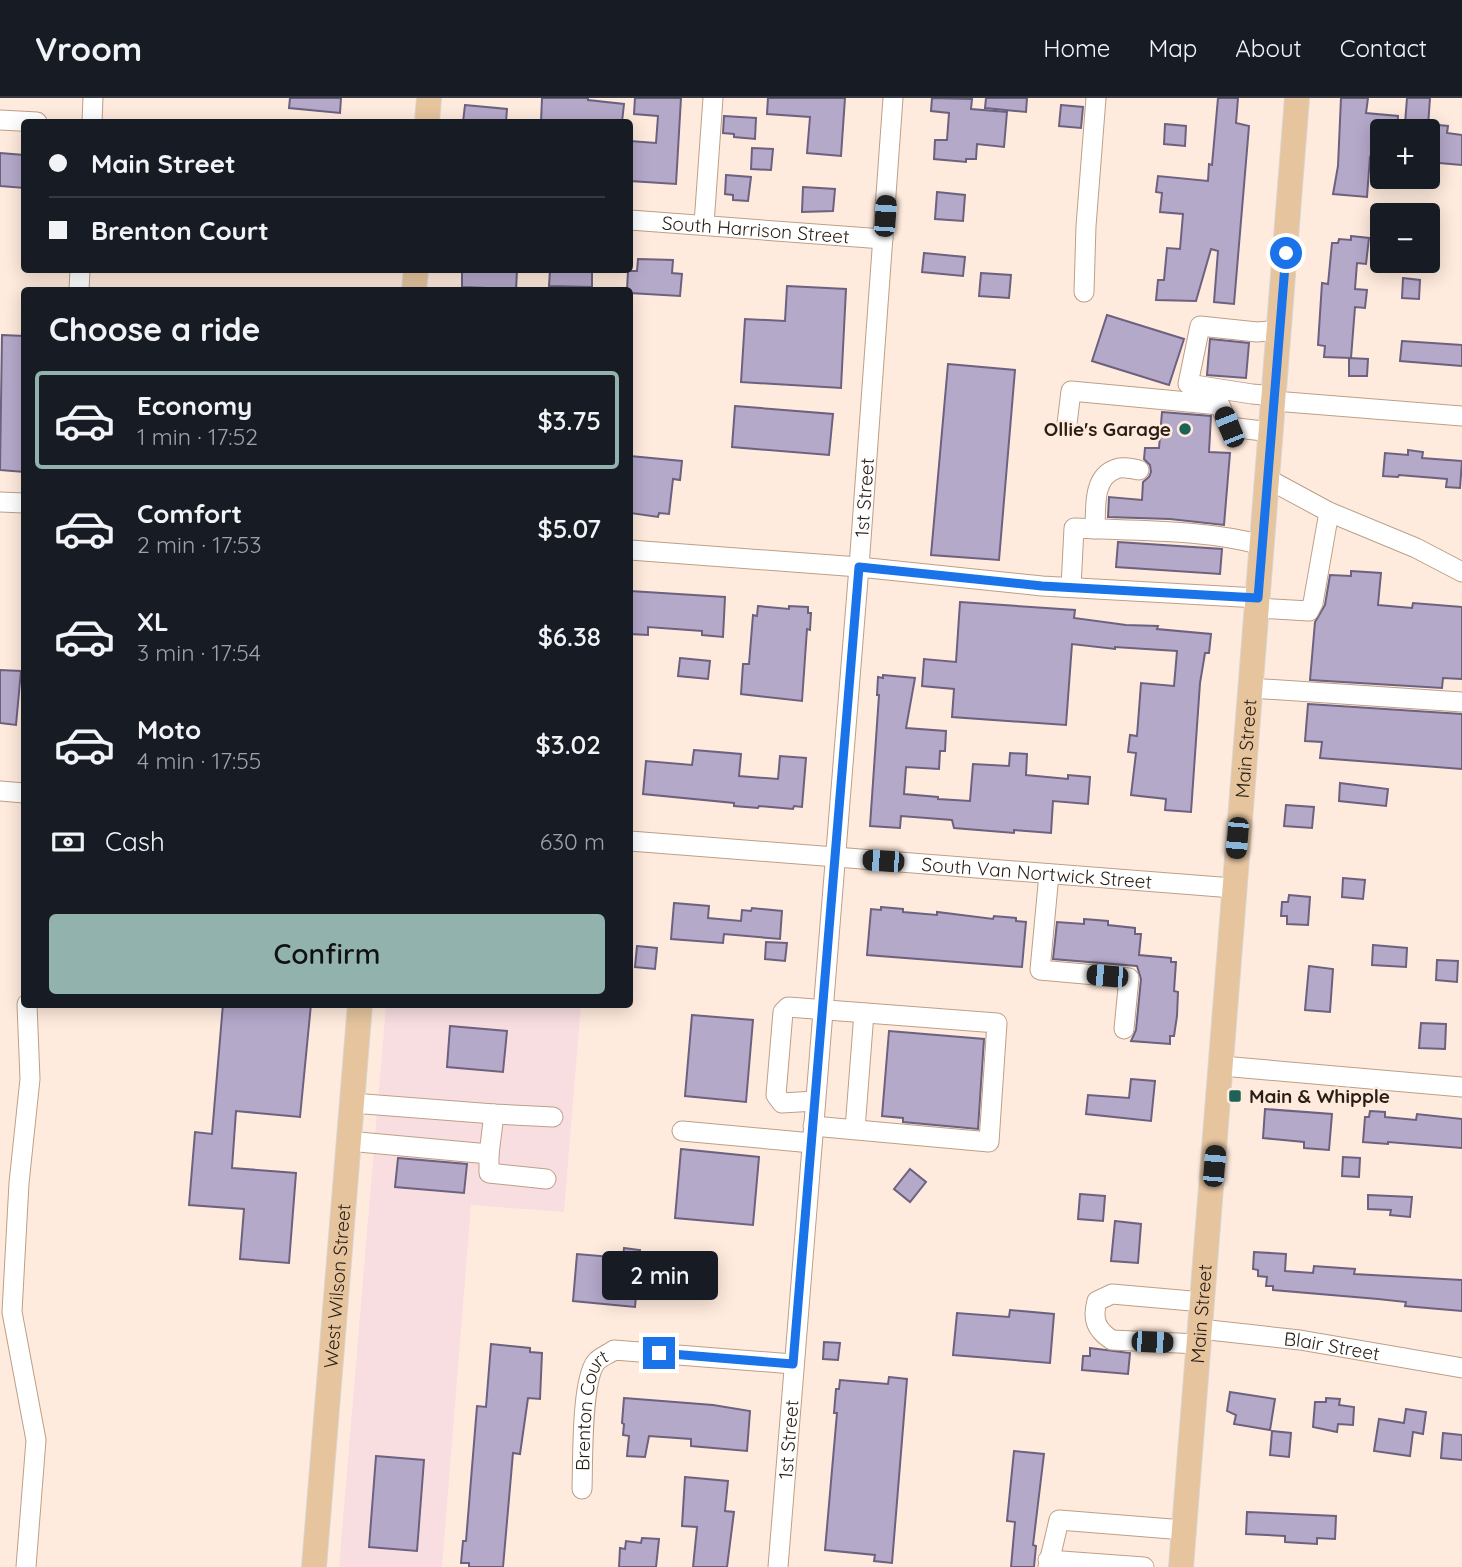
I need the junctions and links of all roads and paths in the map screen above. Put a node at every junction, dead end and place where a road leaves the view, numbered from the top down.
1 (93, 98) edge
2 (429, 98) edge
3 (713, 98) edge
4 (893, 98) edge
5 (1096, 98) edge
6 (1297, 98) edge
7 (92, 119) edge
8 (427, 119) edge
9 (0, 120) edge
10 (21, 121) edge
11 (633, 220) edge
12 (704, 224) junction
13 (883, 239) junction
14 (1084, 292) dead end
15 (1280, 330) junction
16 (1274, 398) junction
17 (1462, 416) edge
18 (1067, 424) dead end
19 (1272, 432) junction
20 (1139, 470) dead end
21 (1268, 479) junction
22 (0, 502) edge
23 (21, 503) edge
24 (1329, 512) junction
25 (1095, 529) junction
26 (1262, 545) junction
27 (633, 550) edge
28 (859, 567) junction
29 (1462, 572) edge
30 (1071, 587) junction
31 (1257, 603) junction
32 (1250, 688) junction
33 (1462, 702) edge
34 (0, 791) edge
35 (21, 793) edge
36 (633, 841) edge
37 (835, 857) junction
38 (1049, 874) junction
39 (1233, 888) junction
40 (27, 1008) edge
41 (360, 1008) edge
42 (822, 1009) junction
43 (864, 1013) junction
44 (1124, 1028) dead end
45 (1222, 1066) junction
46 (1462, 1087) edge
47 (815, 1101) junction
48 (352, 1102) junction
49 (494, 1114) junction
50 (552, 1116) dead end
51 (855, 1129) junction
52 (682, 1131) dead end
53 (813, 1135) junction
54 (348, 1142) junction
55 (489, 1154) junction
56 (546, 1179) dead end
57 (10, 1182) edge
58 (1203, 1302) junction
59 (1200, 1336) junction
60 (793, 1364) junction
61 (1462, 1368) edge
62 (582, 1489) dead end
63 (1184, 1530) junction
64 (1048, 1563) edge
65 (26, 1567) edge
66 (314, 1567) edge
67 (778, 1567) edge
68 (1144, 1567) edge
69 (1181, 1567) edge

1 - 7 street
2 - 8 main road
3 - 12 street
4 - 13 street, 1st Street
5 - 14 street
6 - 15 main road, Main Street
9 - 10 street
11 - 12 street, South Harrison Street
12 - 13 street, South Harrison Street
13 - 28 street, 1st Street
15 - 16 main road, Main Street
15 - 16 street
16 - 17 street
16 - 19 main road, Main Street
18 - 19 street
19 - 21 main road, Main Street
20 - 25 street
21 - 24 street
21 - 26 main road, Main Street
22 - 23 street
24 - 29 street
24 - 31 street
25 - 26 street
25 - 30 street
26 - 31 main road, Main Street
27 - 28 street
28 - 30 street
28 - 37 street, 1st Street
30 - 31 street
31 - 32 main road, Main Street
32 - 33 street
32 - 39 main road, Main Street
34 - 35 street
36 - 37 street, South Van Nortwick Street
37 - 38 street, South Van Nortwick Street
37 - 42 street, 1st Street
38 - 39 street, South Van Nortwick Street
38 - 44 street
39 - 45 main road, Main Street
40 - 57 street
41 - 48 main road, West Wilson Street
42 - 43 street
42 - 47 street, 1st Street
42 - 47 street
43 - 51 street
43 - 51 street
45 - 46 street
45 - 58 main road, Main Street
47 - 53 street, 1st Street
48 - 49 street
48 - 54 main road, West Wilson Street
49 - 50 street
49 - 55 street
51 - 53 street
52 - 53 street
53 - 60 street, 1st Street
54 - 55 street
54 - 66 main road, West Wilson Street
55 - 56 street
57 - 65 street
58 - 59 main road, Main Street
58 - 59 street, Blair Street
59 - 61 street, Blair Street
59 - 63 main road, Main Street
60 - 62 street, Brenton Court
60 - 67 street, 1st Street
63 - 64 street
63 - 69 main road, Main Street
64 - 68 street

